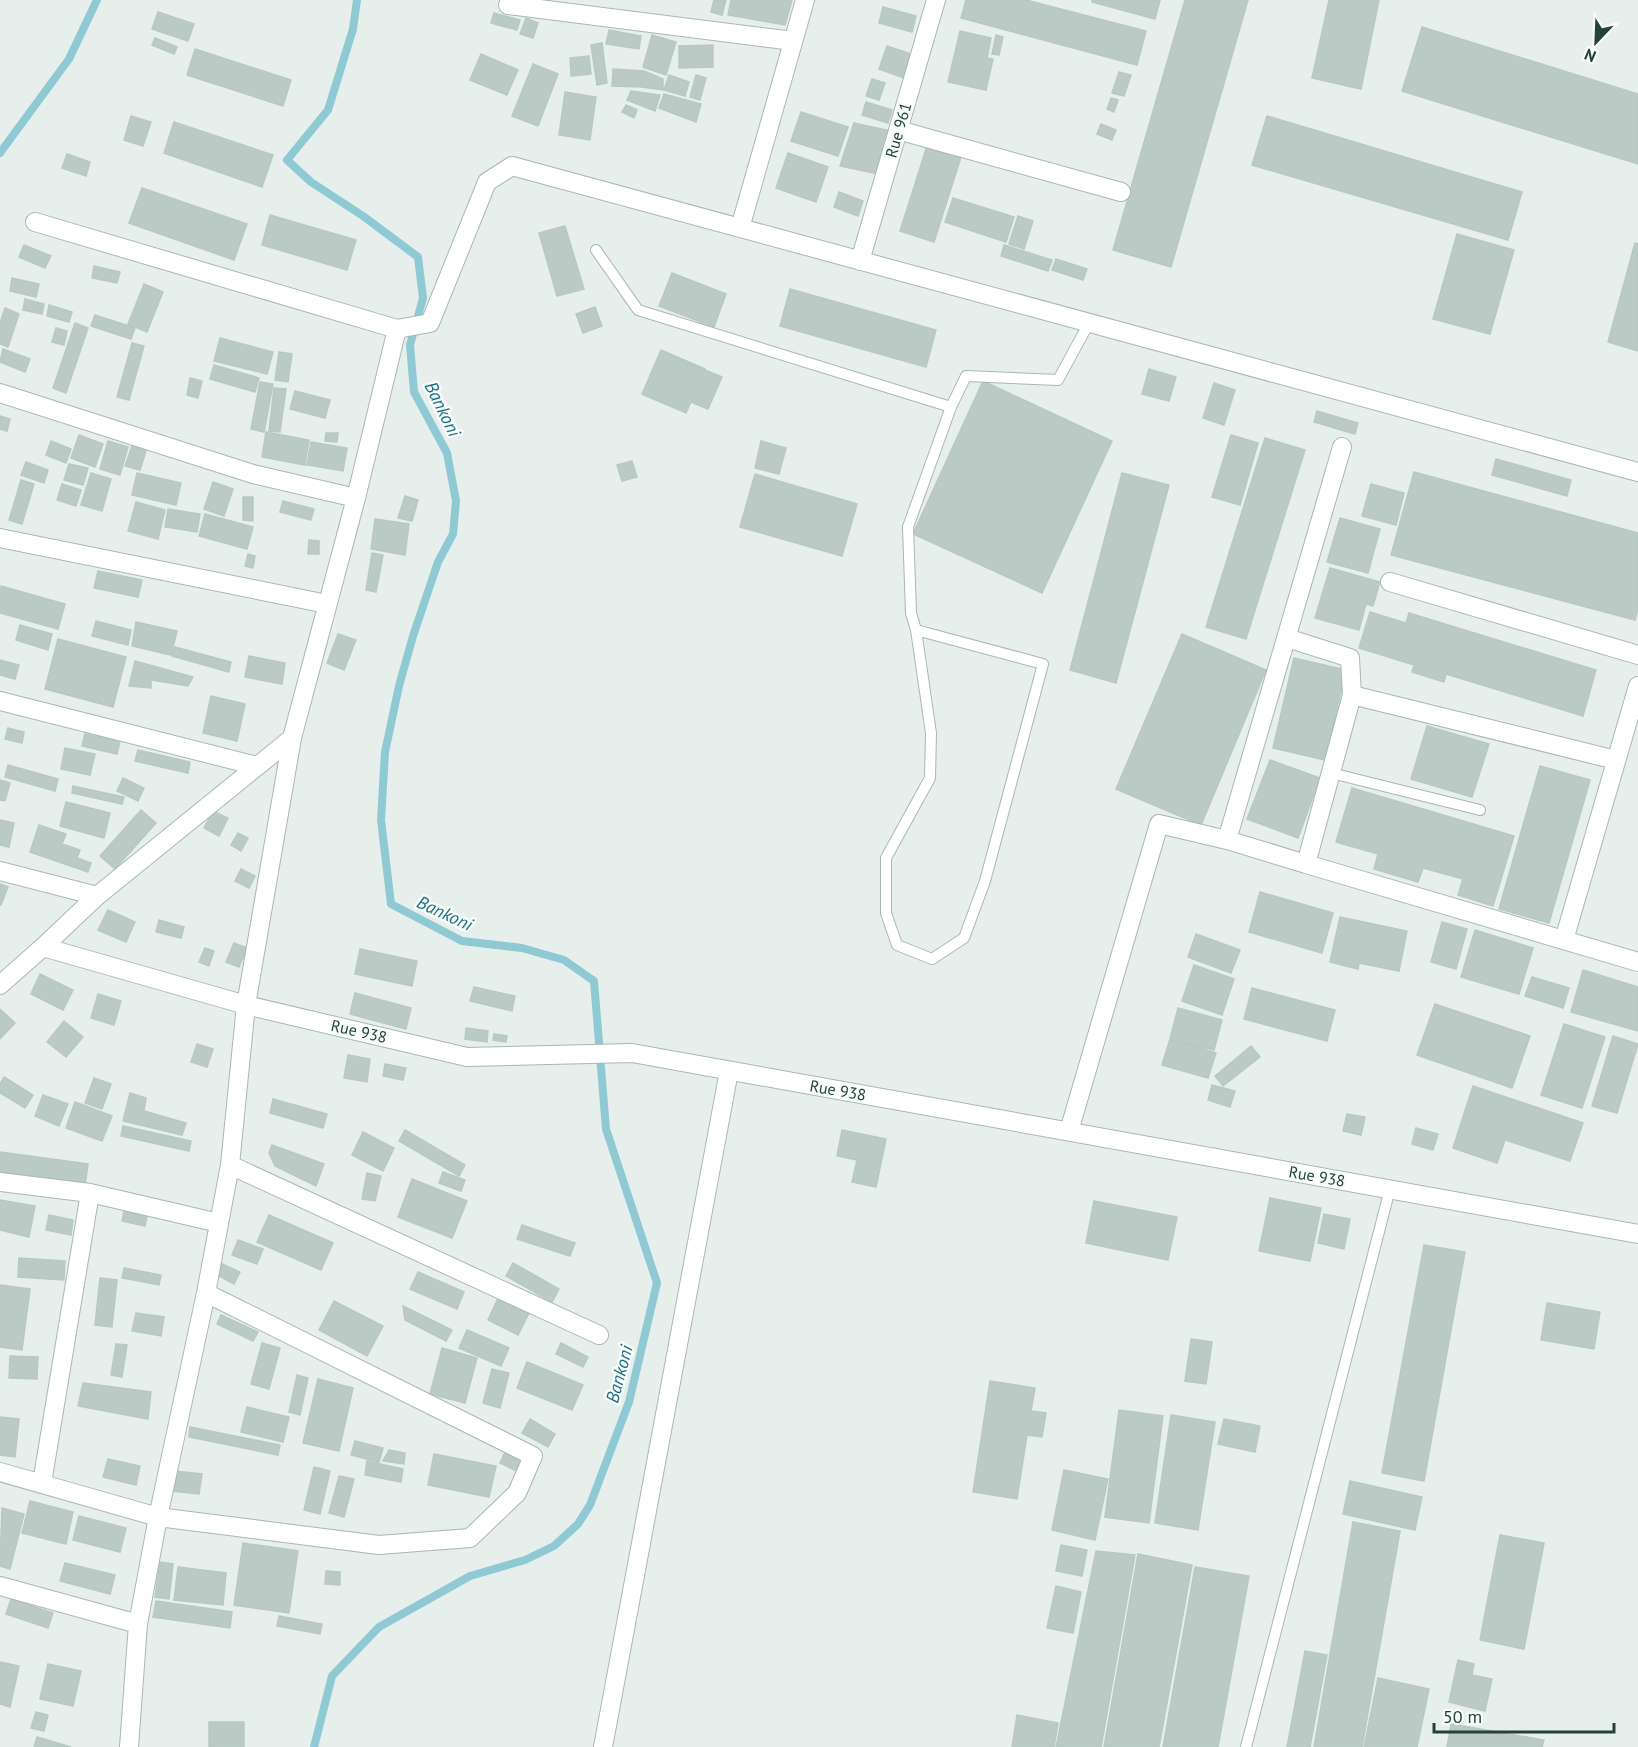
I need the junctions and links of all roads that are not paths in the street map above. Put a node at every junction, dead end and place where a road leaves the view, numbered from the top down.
1 (805, 0) edge
2 (936, 0) edge
3 (508, 5) dead end
4 (793, 41) junction
5 (898, 130) junction
6 (1122, 192) dead end
7 (35, 222) dead end
8 (740, 228) junction
9 (596, 250) dead end
10 (860, 261) junction
11 (1089, 323) junction
12 (397, 328) junction
13 (0, 393) edge
14 (951, 406) junction
15 (1342, 447) dead end
16 (1638, 472) edge
17 (356, 498) junction
18 (0, 538) edge
19 (1390, 582) dead end
20 (327, 604) junction
21 (916, 630) junction
22 (1287, 638) junction
23 (1638, 655) edge
24 (1638, 686) edge
25 (1352, 695) junction
26 (0, 701) edge
27 (292, 738) junction
28 (1616, 760) junction
29 (257, 766) junction
30 (1331, 773) junction
31 (1480, 810) dead end
32 (1227, 840) junction
33 (1306, 864) junction
34 (0, 871) edge
35 (97, 896) junction
36 (1564, 940) junction
37 (43, 947) junction
38 (1638, 962) edge
39 (0, 985) edge
40 (246, 1005) junction
41 (729, 1071) junction
42 (1069, 1131) junction
43 (230, 1165) junction
44 (0, 1182) edge
45 (1390, 1189) junction
46 (90, 1193) junction
47 (219, 1223) junction
48 (1638, 1234) edge
49 (206, 1293) junction
50 (599, 1335) dead end
51 (0, 1472) edge
52 (42, 1484) junction
53 (158, 1516) junction
54 (0, 1586) edge
55 (138, 1624) junction
56 (129, 1747) edge
57 (603, 1747) edge
58 (1246, 1747) edge

1 - 4 street
2 - 5 street, Rue 961
3 - 4 street
4 - 8 street
5 - 6 street
5 - 10 street, Rue 961
7 - 12 street
8 - 10 street
8 - 12 street
9 - 14 lane
10 - 11 street
11 - 14 lane
11 - 16 street
12 - 17 street
13 - 17 street
14 - 21 lane
15 - 22 street
17 - 20 street
18 - 20 street
19 - 23 street
20 - 27 street
21 - 21 lane
22 - 25 street
22 - 32 street
24 - 28 street
25 - 28 street
25 - 30 street
26 - 29 street
27 - 29 street
27 - 40 street
28 - 36 street
29 - 35 street
30 - 31 lane
30 - 33 street
32 - 33 street
32 - 42 street
33 - 36 street
34 - 35 street
35 - 37 street
36 - 38 street
37 - 39 street
37 - 40 street, Rue 938
40 - 41 street, Rue 938
40 - 43 street
41 - 42 street, Rue 938
41 - 57 street
42 - 45 street, Rue 938
43 - 47 street
43 - 50 street
44 - 46 street
45 - 48 street, Rue 938
45 - 58 lane
46 - 47 street
46 - 52 street
47 - 49 street
49 - 53 street
49 - 53 street
51 - 52 street
52 - 53 street
53 - 55 street
54 - 55 street
55 - 56 street

